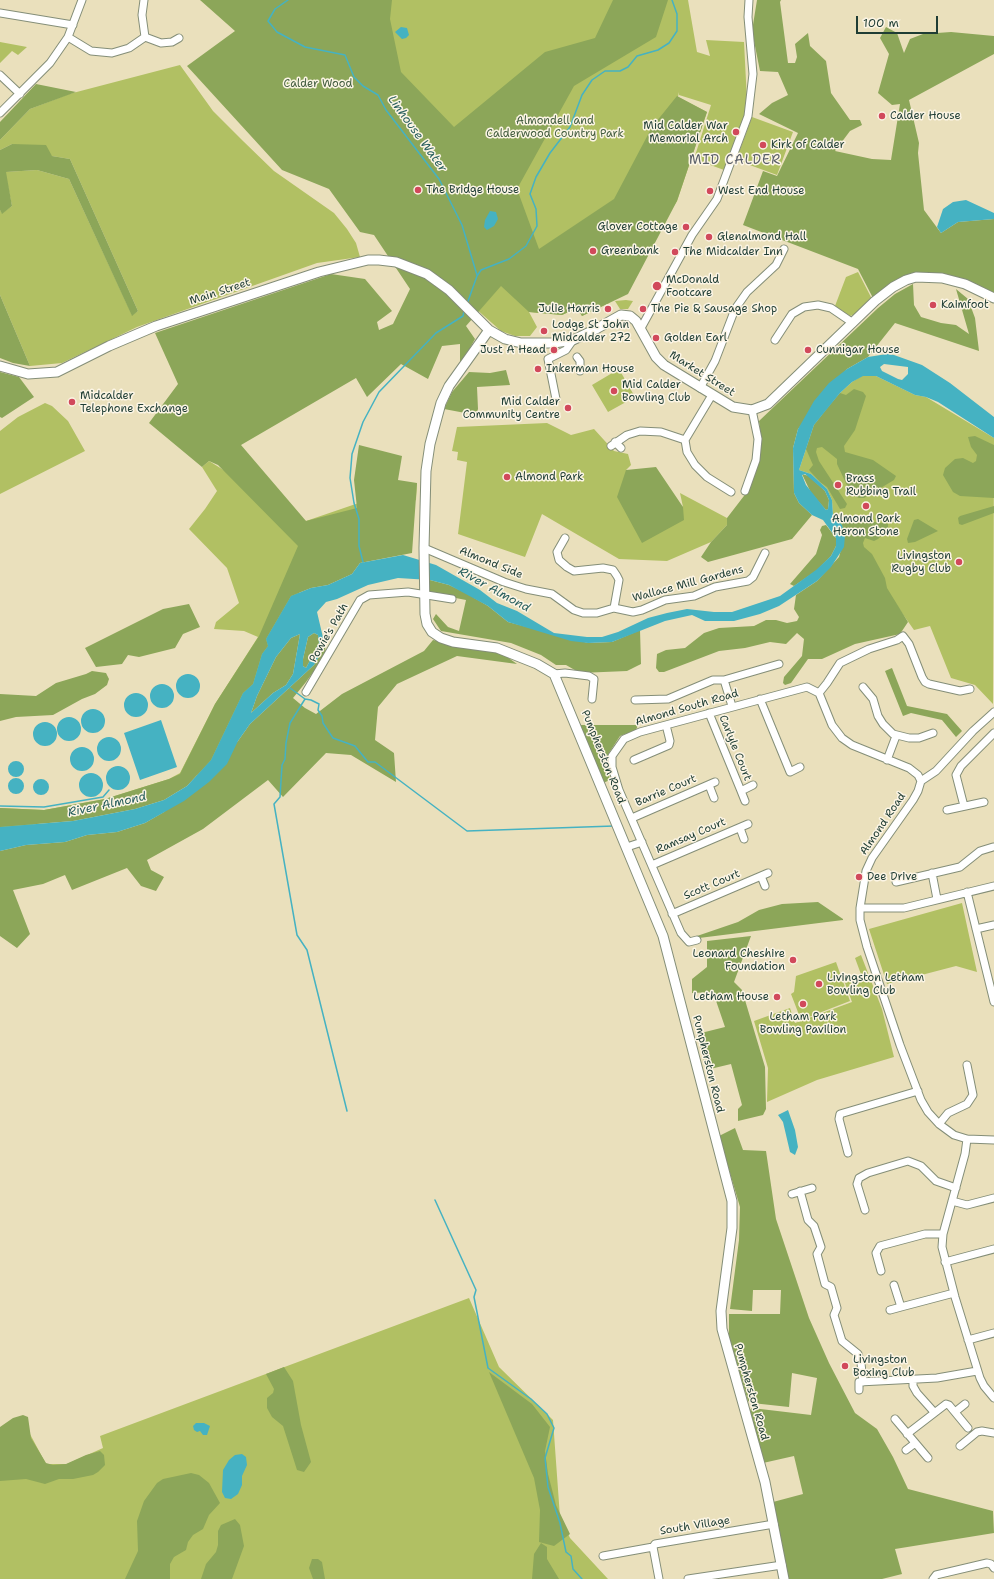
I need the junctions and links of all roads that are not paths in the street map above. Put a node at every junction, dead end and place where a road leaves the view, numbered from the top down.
1 (82, 0) edge
2 (144, 0) edge
3 (749, 0) edge
4 (0, 12) edge
5 (73, 25) junction
6 (68, 37) junction
7 (145, 37) junction
8 (178, 38) dead end
9 (0, 75) edge
10 (20, 94) junction
11 (0, 113) edge
12 (784, 249) dead end
13 (994, 298) edge
14 (853, 323) junction
15 (641, 328) junction
16 (489, 330) junction
17 (778, 337) dead end
18 (573, 348) junction
19 (0, 366) edge
20 (580, 371) dead end
21 (700, 388) junction
22 (712, 395) junction
23 (556, 399) dead end
24 (752, 410) junction
25 (685, 440) junction
26 (621, 448) dead end
27 (745, 491) dead end
28 (731, 492) dead end
29 (565, 538) dead end
30 (424, 548) junction
31 (765, 553) dead end
32 (424, 590) junction
33 (552, 594) joint
34 (452, 599) dead end
35 (614, 608) junction
36 (779, 664) dead end
37 (554, 674) junction
38 (724, 680) junction
39 (970, 689) dead end
40 (960, 691) junction
41 (306, 692) dead end
42 (864, 692) dead end
43 (818, 693) junction
44 (592, 699) dead end
45 (760, 699) junction
46 (960, 699) dead end
47 (635, 700) dead end
48 (732, 706) junction
49 (994, 712) edge
50 (709, 713) junction
51 (666, 725) junction
52 (933, 733) dead end
53 (994, 733) edge
54 (896, 736) junction
55 (638, 756) dead end
56 (887, 760) junction
57 (800, 767) dead end
58 (921, 781) junction
59 (753, 785) dead end
60 (741, 791) junction
61 (714, 798) dead end
62 (745, 801) dead end
63 (984, 802) dead end
64 (964, 806) junction
65 (947, 810) dead end
66 (632, 818) junction
67 (748, 824) dead end
68 (740, 828) junction
69 (744, 839) dead end
70 (642, 842) junction
71 (627, 847) junction
72 (993, 847) edge
73 (652, 865) junction
74 (932, 873) junction
75 (896, 882) dead end
76 (765, 886) dead end
77 (994, 886) edge
78 (967, 892) junction
79 (937, 899) junction
80 (860, 908) junction
81 (672, 914) junction
82 (994, 925) edge
83 (976, 930) junction
84 (697, 940) dead end
85 (994, 1002) edge
86 (967, 1066) dead end
87 (918, 1092) junction
88 (939, 1124) junction
89 (967, 1139) junction
90 (994, 1140) edge
91 (848, 1153) dead end
92 (812, 1188) dead end
93 (956, 1188) junction
94 (800, 1191) junction
95 (792, 1194) dead end
96 (994, 1198) edge
97 (952, 1201) junction
98 (865, 1210) dead end
99 (943, 1234) junction
100 (994, 1249) edge
101 (946, 1262) junction
102 (881, 1271) dead end
103 (894, 1285) dead end
104 (955, 1295) junction
105 (901, 1307) junction
106 (890, 1310) dead end
107 (994, 1333) edge
108 (968, 1340) junction
109 (977, 1370) junction
110 (913, 1379) junction
111 (863, 1382) junction
112 (859, 1390) dead end
113 (994, 1398) edge
114 (965, 1404) dead end
115 (934, 1412) junction
116 (955, 1412) junction
117 (895, 1419) dead end
118 (968, 1428) dead end
119 (994, 1433) edge
120 (907, 1434) junction
121 (914, 1444) junction
122 (960, 1446) dead end
123 (906, 1450) dead end
124 (928, 1458) dead end
125 (774, 1524) junction
126 (653, 1546) junction
127 (603, 1556) dead end
128 (782, 1565) junction
129 (994, 1568) edge
130 (659, 1579) edge
131 (688, 1579) edge
132 (784, 1579) edge
133 (933, 1579) edge

1 - 5 street
2 - 7 street
3 - 15 street
4 - 5 street
5 - 6 street
6 - 7 street
6 - 10 street
7 - 8 street
9 - 10 street
10 - 11 street
12 - 21 street
13 - 14 main road
14 - 17 street
14 - 24 main road
15 - 18 main road, Market Street
15 - 21 main road, Market Street
16 - 18 main road
16 - 19 main road, Main Street
16 - 30 main road
18 - 20 street
18 - 23 street
21 - 22 main road, Market Street
22 - 24 main road, Market Street
22 - 25 street
24 - 27 street
25 - 26 street
25 - 28 street
29 - 35 street, Wallace Mill Gardens
30 - 32 main road
30 - 33 street, Almond Side
31 - 35 street, Wallace Mill Gardens
32 - 34 street, Powie's Path
32 - 37 main road
32 - 41 street, Powie's Path
33 - 35 street, Wallace Mill Gardens
36 - 38 street
37 - 44 street
37 - 71 main road, Pumpherston Road
38 - 47 street
38 - 48 street
39 - 40 street
40 - 43 street
40 - 46 street
42 - 54 street
43 - 45 street, Almond South Road
43 - 56 street
45 - 48 street, Almond South Road
45 - 57 street
48 - 50 street, Almond South Road
49 - 58 street
50 - 51 street, Almond South Road
50 - 60 street, Carlyle Court
51 - 55 street
51 - 66 street, Almond South Road
52 - 54 street
53 - 64 street
54 - 56 street
56 - 58 street
58 - 80 street, Almond Road
59 - 60 street, Carlyle Court
60 - 62 street, Carlyle Court
61 - 66 street, Barrie Court
63 - 64 street
64 - 65 street
66 - 70 street, Almond South Road
67 - 68 street, Ramsay Court
68 - 69 street, Ramsay Court
68 - 73 street, Ramsay Court
70 - 71 street
70 - 73 street, Almond South Road
71 - 125 main road, Pumpherston Road
72 - 74 street
73 - 81 street, Almond South Road
74 - 75 street
74 - 79 street
76 - 81 street, Scott Court
77 - 78 street
78 - 79 street
78 - 83 street
79 - 80 street
80 - 87 street, Almond Road
81 - 84 street, Almond South Road
82 - 83 street
83 - 85 street
86 - 88 street
87 - 88 street, Almond Road
87 - 91 street
88 - 89 street, Almond Road
89 - 90 street
89 - 93 street
92 - 94 street
93 - 97 street
93 - 98 street
94 - 95 street
94 - 111 street
96 - 97 street
97 - 99 street
99 - 101 street
99 - 102 street
100 - 101 street
101 - 104 street
103 - 105 street
104 - 105 street
104 - 108 street
105 - 106 street
107 - 108 street
108 - 109 street
109 - 110 street
109 - 113 street
110 - 111 street
110 - 115 street
111 - 112 street
114 - 116 street
115 - 116 street
115 - 120 street
116 - 118 street
117 - 120 street
119 - 122 street
120 - 121 street
121 - 123 street
121 - 124 street
125 - 126 street, South Village
125 - 128 main road, Pumpherston Road
126 - 127 street
126 - 130 street, South Village
128 - 131 street
128 - 132 main road, Pumpherston Road
129 - 133 street

